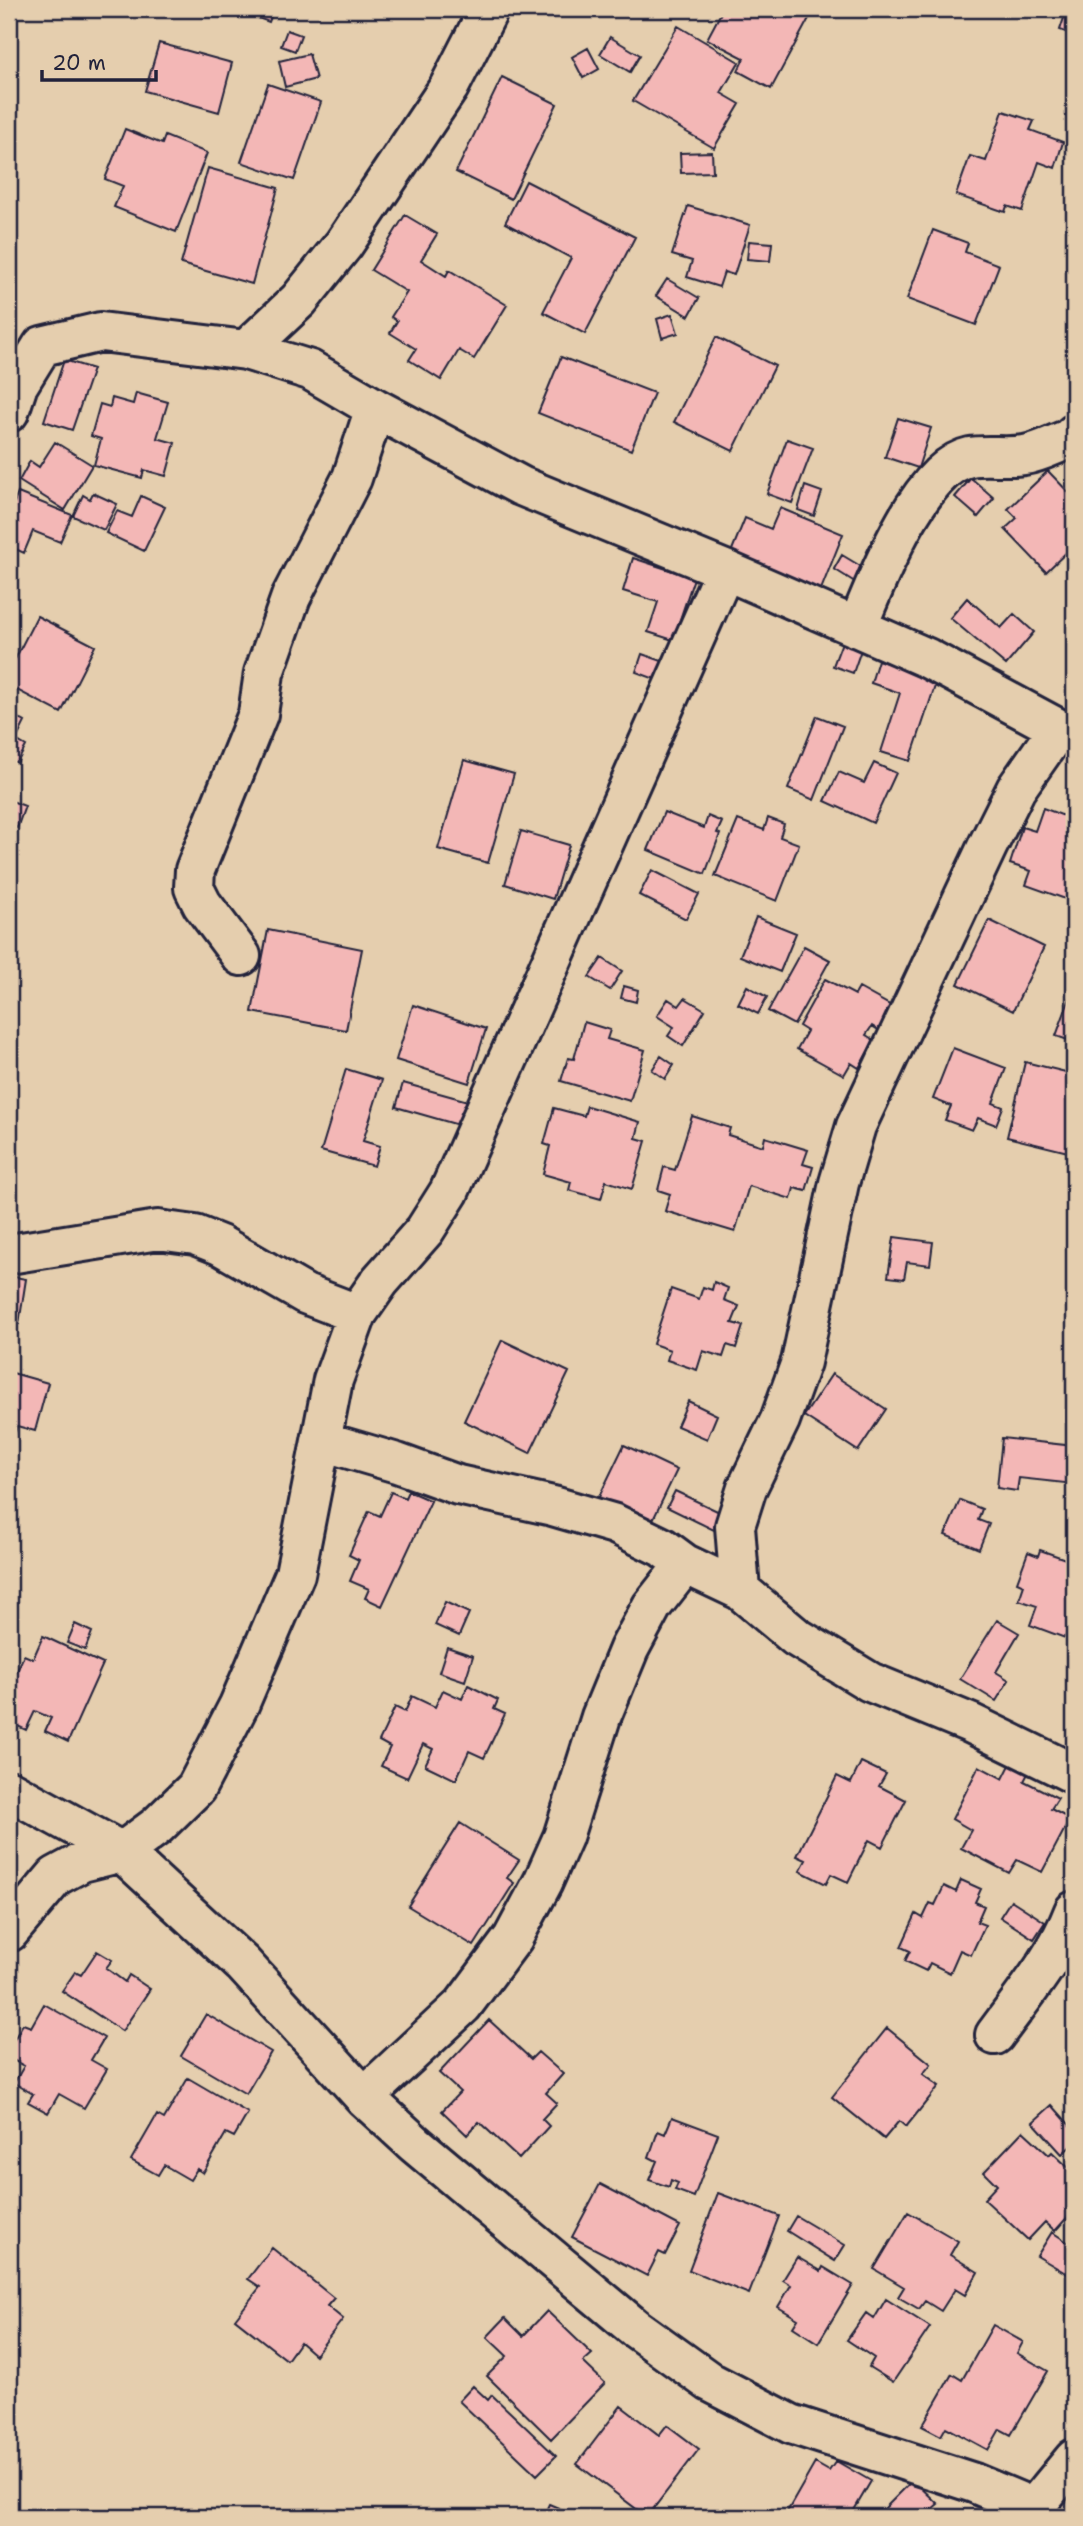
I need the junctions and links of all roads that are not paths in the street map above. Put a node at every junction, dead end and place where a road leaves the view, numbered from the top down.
1 (489, 9) edge
2 (25, 343) edge
3 (246, 350) junction
4 (374, 408) junction
5 (9, 412) edge
6 (1074, 434) edge
7 (725, 570) junction
8 (857, 628) junction
9 (1066, 733) edge
10 (241, 956) dead end
11 (9, 1254) edge
12 (357, 1314) junction
13 (322, 1441) junction
14 (685, 1564) junction
15 (740, 1590) junction
16 (1074, 1774) edge
17 (9, 1790) edge
18 (122, 1852) junction
19 (1074, 1911) edge
20 (9, 1932) edge
21 (995, 2035) dead end
22 (364, 2097) junction
23 (1074, 2459) edge
24 (1030, 2512) edge

1 - 3 street
2 - 3 street
2 - 5 street
3 - 4 street
4 - 7 street
4 - 10 street
6 - 8 street
7 - 8 street
7 - 12 street
8 - 9 street
9 - 15 street
11 - 12 street
12 - 13 street
13 - 14 street
13 - 18 street
14 - 15 street
14 - 22 street
15 - 16 street
17 - 18 street
18 - 20 street
18 - 22 street
19 - 21 street
22 - 24 street
23 - 24 street

